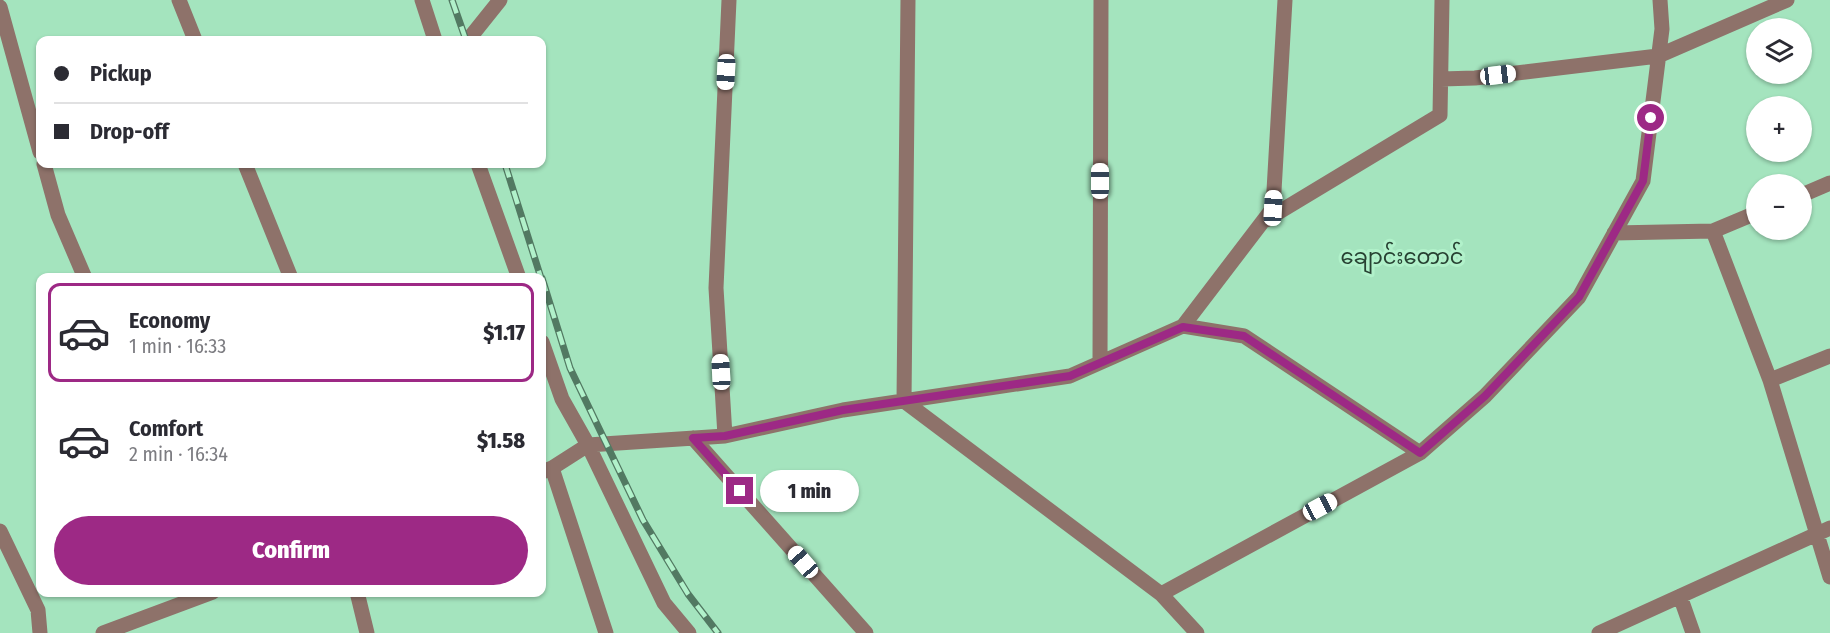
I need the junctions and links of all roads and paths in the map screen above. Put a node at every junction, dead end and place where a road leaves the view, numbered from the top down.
1 (179, 0) edge
2 (422, 0) edge
3 (500, 0) edge
4 (729, 0) edge
5 (908, 0) edge
6 (1101, 0) edge
7 (1285, 0) edge
8 (1442, 0) edge
9 (1660, 0) edge
10 (1787, 0) edge
11 (0, 8) edge
12 (193, 36) edge
13 (434, 36) edge
14 (471, 36) edge
15 (1658, 56) junction
16 (1441, 79) junction
17 (36, 138) edge
18 (45, 168) edge
19 (247, 168) edge
20 (479, 168) edge
21 (1830, 183) edge
22 (1812, 191) edge
23 (1746, 217) edge
24 (1262, 222) junction
25 (1713, 231) junction
26 (1614, 233) junction
27 (84, 273) edge
28 (289, 273) edge
29 (517, 273) edge
30 (1183, 327) junction
31 (546, 353) edge
32 (1830, 356) edge
33 (1100, 362) junction
34 (1770, 380) junction
35 (903, 401) junction
36 (725, 436) junction
37 (693, 438) junction
38 (588, 445) junction
39 (1420, 453) junction
40 (547, 470) edge
41 (1823, 530) edge
42 (0, 531) edge
43 (1830, 577) edge
44 (1161, 594) junction
45 (1680, 596) junction
46 (200, 597) edge
47 (358, 597) edge
48 (40, 633) edge
49 (103, 633) edge
50 (367, 633) edge
51 (606, 633) edge
52 (689, 633) edge
53 (866, 633) edge
54 (1197, 633) edge
55 (1599, 633) edge
56 (1693, 633) edge

1 - 12 street
2 - 13 street
3 - 14 street
4 - 36 street
5 - 35 street
6 - 33 street
7 - 24 street
8 - 16 street
9 - 15 street
10 - 15 street
11 - 17 street
15 - 16 street
15 - 26 street
16 - 24 street
18 - 27 street
19 - 28 street
20 - 29 street
21 - 22 street
23 - 25 street
24 - 30 street
25 - 26 street
25 - 34 street
26 - 39 street
30 - 33 street
30 - 39 street
31 - 38 street
32 - 34 street
33 - 35 street
34 - 41 street
35 - 36 street
35 - 44 street
36 - 37 street
37 - 38 street
37 - 53 street
38 - 40 street
38 - 52 street
39 - 44 street
40 - 51 street
41 - 43 street
41 - 45 street
42 - 48 street
44 - 54 street
45 - 55 street
45 - 56 street
46 - 49 street
47 - 50 street

